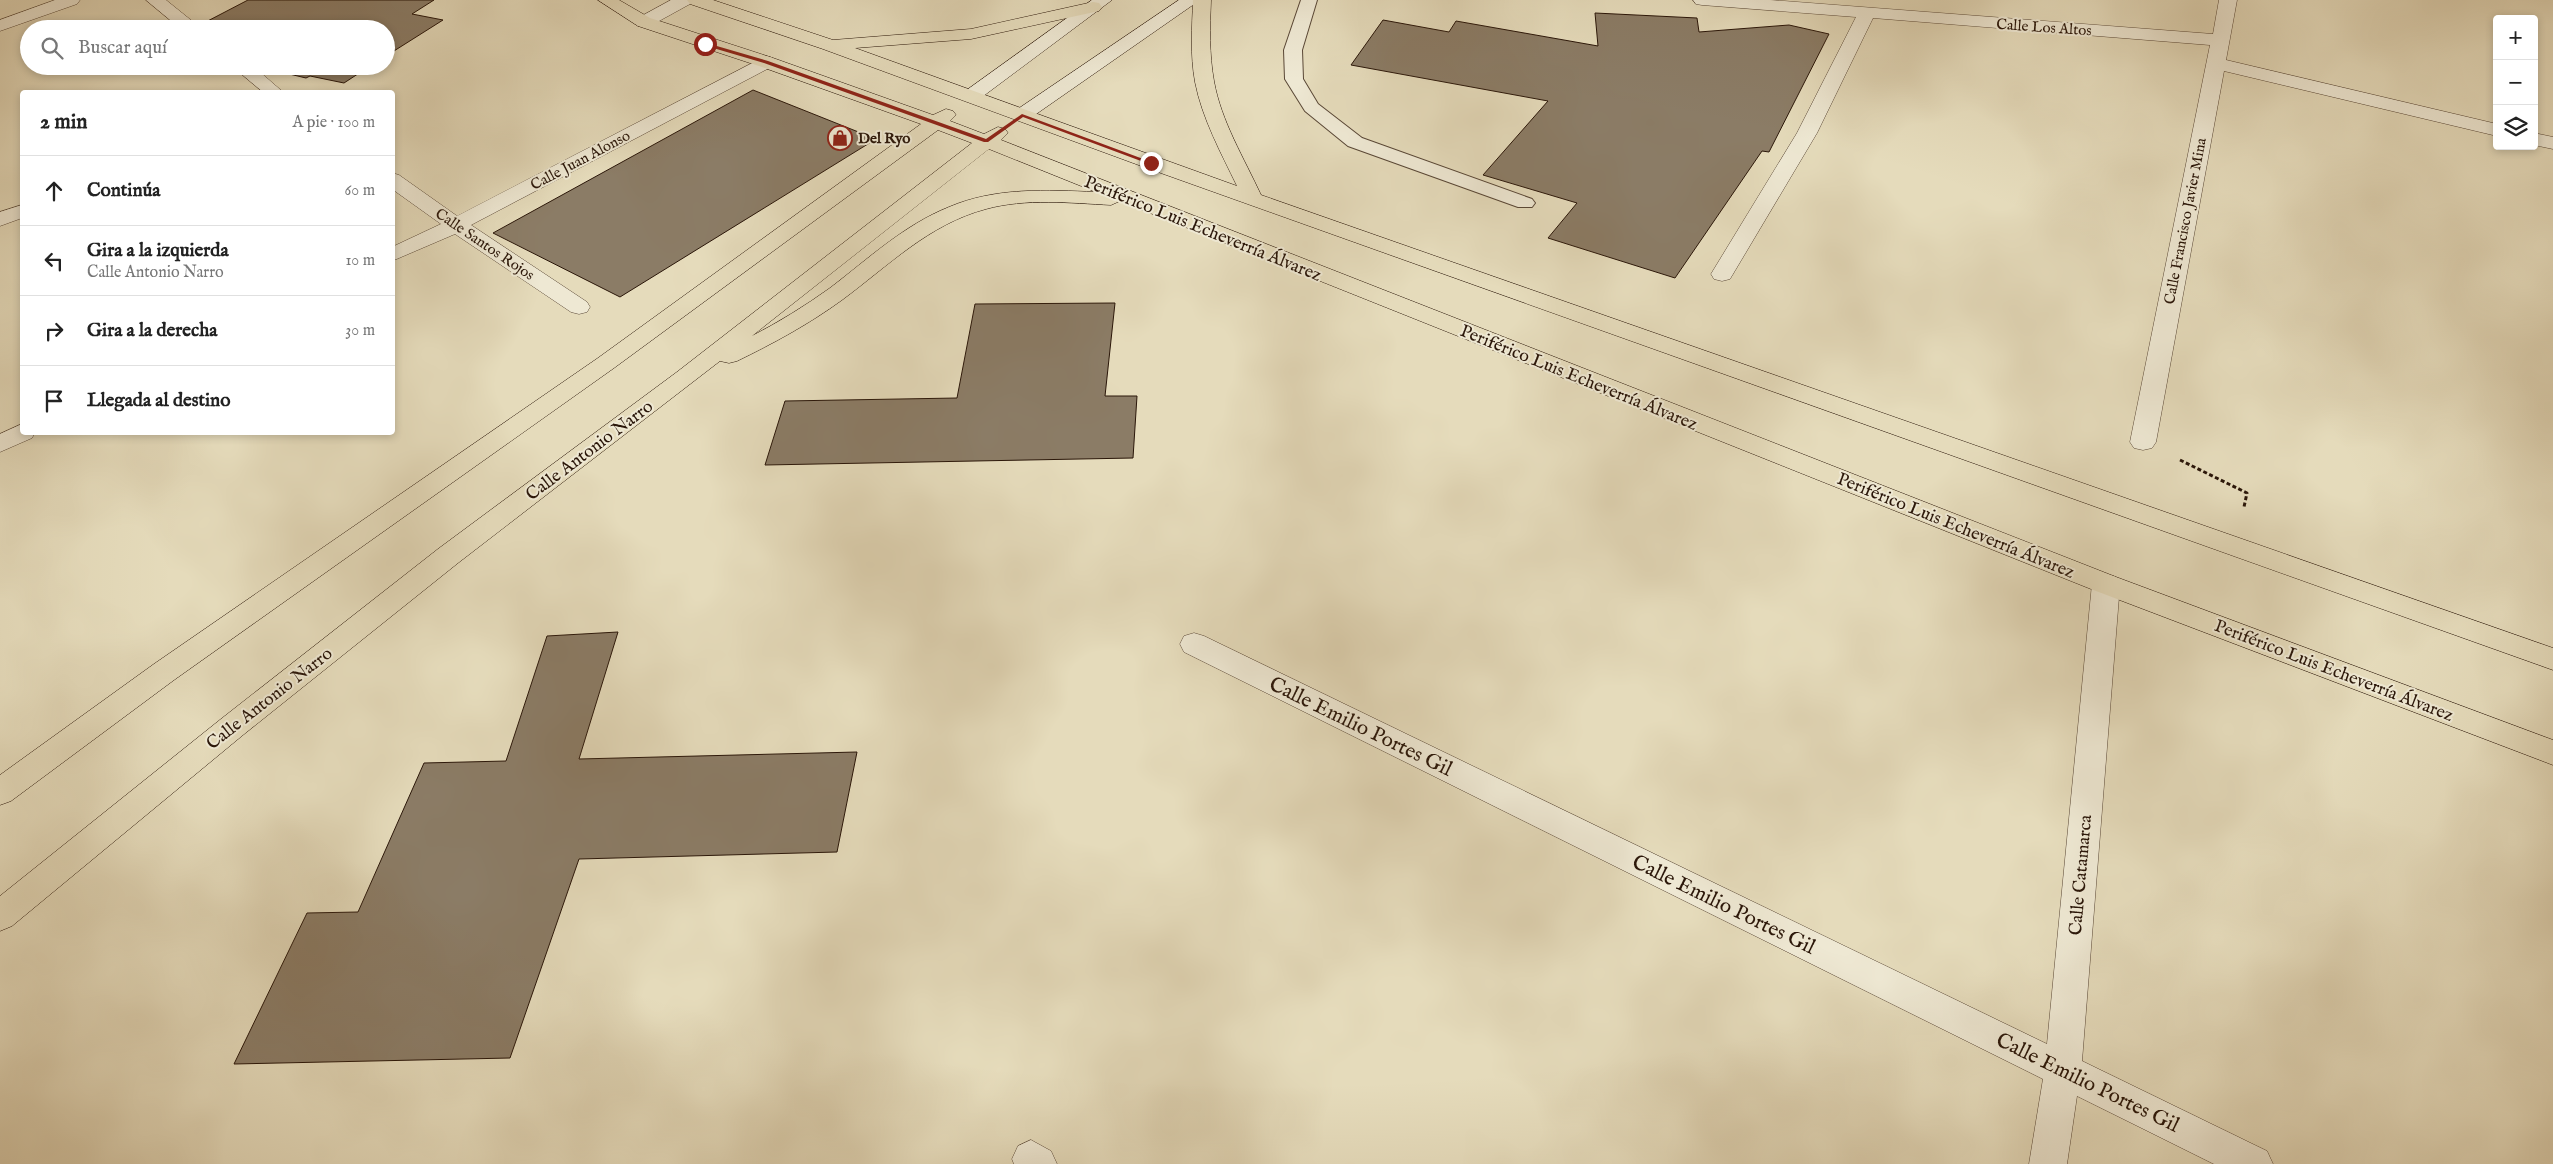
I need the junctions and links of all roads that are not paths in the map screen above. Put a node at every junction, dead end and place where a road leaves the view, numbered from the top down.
1 (71, 0) edge
2 (155, 0) edge
3 (607, 0) edge
4 (684, 0) edge
5 (696, 0) edge
6 (1191, 0) edge
7 (1202, 0) edge
8 (1309, 0) edge
9 (1702, 0) edge
10 (2228, 0) edge
11 (1098, 3) edge
12 (1867, 13) junction
13 (181, 20) edge
14 (644, 22) junction
15 (0, 26) edge
16 (2221, 40) junction
17 (829, 45) junction
18 (766, 62) junction
19 (2215, 63) junction
20 (252, 75) edge
21 (271, 90) edge
22 (972, 96) junction
23 (1022, 115) junction
24 (934, 124) junction
25 (2493, 129) edge
26 (2538, 140) edge
27 (986, 141) junction
28 (2553, 144) edge
29 (395, 181) edge
30 (1253, 199) junction
31 (1132, 200) junction
32 (1525, 203) dead end
33 (20, 211) edge
34 (0, 220) edge
35 (456, 225) junction
36 (395, 254) edge
37 (1722, 274) dead end
38 (578, 307) dead end
39 (685, 377) junction
40 (20, 434) edge
41 (2143, 442) road end
42 (0, 444) edge
43 (2106, 584) junction
44 (1194, 644) dead end
45 (2553, 659) edge
46 (2553, 753) edge
47 (0, 792) edge
48 (0, 916) edge
49 (2063, 1070) junction
50 (2048, 1164) edge
51 (2254, 1164) edge

1 - 15 street
2 - 13 street
3 - 14 main road, Periférico Luis Echeverría Álvarez
4 - 14 street
5 - 17 main road
6 - 23 street, Calle Antonio Narro
7 - 30 main road
8 - 32 lane
9 - 12 street, Calle Los Altos
10 - 16 street, Calle Francisco Javier Mina
11 - 17 main road
11 - 22 street
12 - 16 street, Calle Los Altos
12 - 37 street
14 - 18 main road, Periférico Luis Echeverría Álvarez
16 - 19 street, Calle Francisco Javier Mina
17 - 22 main road
18 - 24 main road, Periférico Luis Echeverría Álvarez
18 - 35 street, Calle Juan Alonso
19 - 25 street
19 - 41 street, Calle Francisco Javier Mina
20 - 21 street
22 - 23 main road
22 - 24 main road
23 - 27 main road, Calle Antonio Narro
23 - 30 main road
24 - 27 main road, Periférico Luis Echeverría Álvarez
24 - 47 main road
26 - 28 street
27 - 31 main road, Periférico Luis Echeverría Álvarez
27 - 39 main road, Calle Antonio Narro
29 - 35 street, Calle Santos Rojos
30 - 45 main road
31 - 39 main road
31 - 43 main road, Periférico Luis Echeverría Álvarez
33 - 34 street
35 - 36 street, Calle Juan Alonso
35 - 38 street, Calle Santos Rojos
39 - 48 main road, Calle Antonio Narro
40 - 42 street
43 - 46 main road, Periférico Luis Echeverría Álvarez
43 - 49 street, Calle Catamarca
44 - 49 street, Calle Emilio Portes Gil
49 - 50 street, Calle Catamarca
49 - 51 street, Calle Emilio Portes Gil

